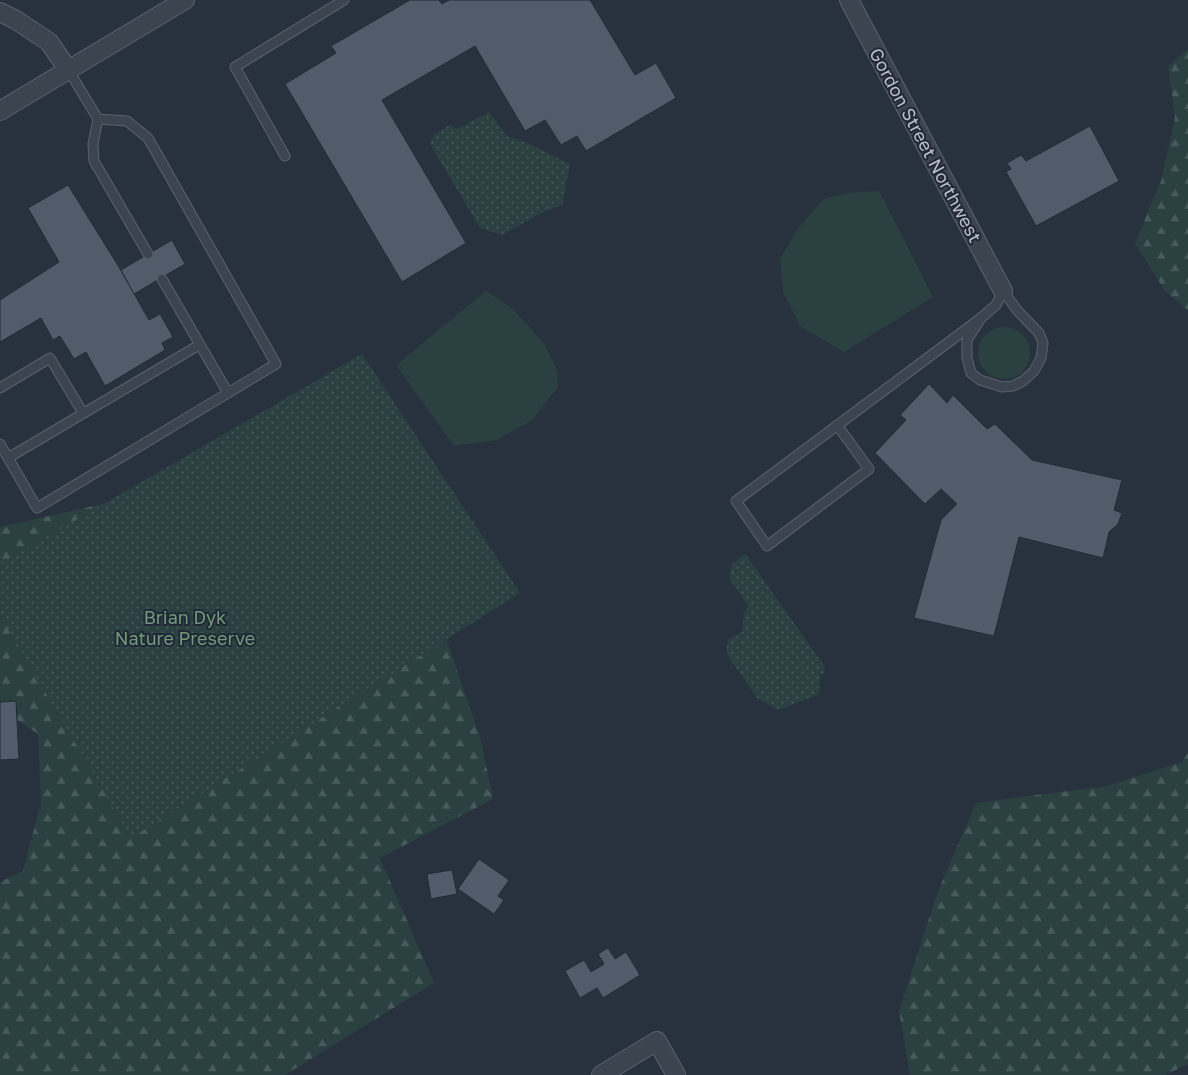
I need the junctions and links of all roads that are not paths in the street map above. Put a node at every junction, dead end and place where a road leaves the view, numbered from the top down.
1 (185, 0) edge
2 (344, 0) edge
3 (850, 0) edge
4 (0, 12) edge
5 (69, 71) junction
6 (0, 111) edge
7 (98, 119) junction
8 (285, 156) dead end
9 (148, 254) dead end
10 (162, 279) dead end
11 (1004, 291) junction
12 (981, 318) junction
13 (199, 345) junction
14 (0, 388) edge
15 (228, 393) junction
16 (83, 413) junction
17 (837, 425) junction
18 (0, 444) edge
19 (8, 458) junction
20 (601, 1075) edge
21 (676, 1075) edge

1 - 5 street
2 - 8 lane
3 - 11 street, Gordon Street Northwest
4 - 5 street
5 - 6 street
5 - 7 lane
7 - 9 lane
7 - 15 lane
10 - 13 lane
11 - 12 lane
11 - 12 lane
12 - 17 lane
13 - 15 lane
13 - 16 lane
14 - 16 lane
15 - 19 lane
16 - 19 lane
17 - 17 lane
18 - 19 lane
20 - 21 street

